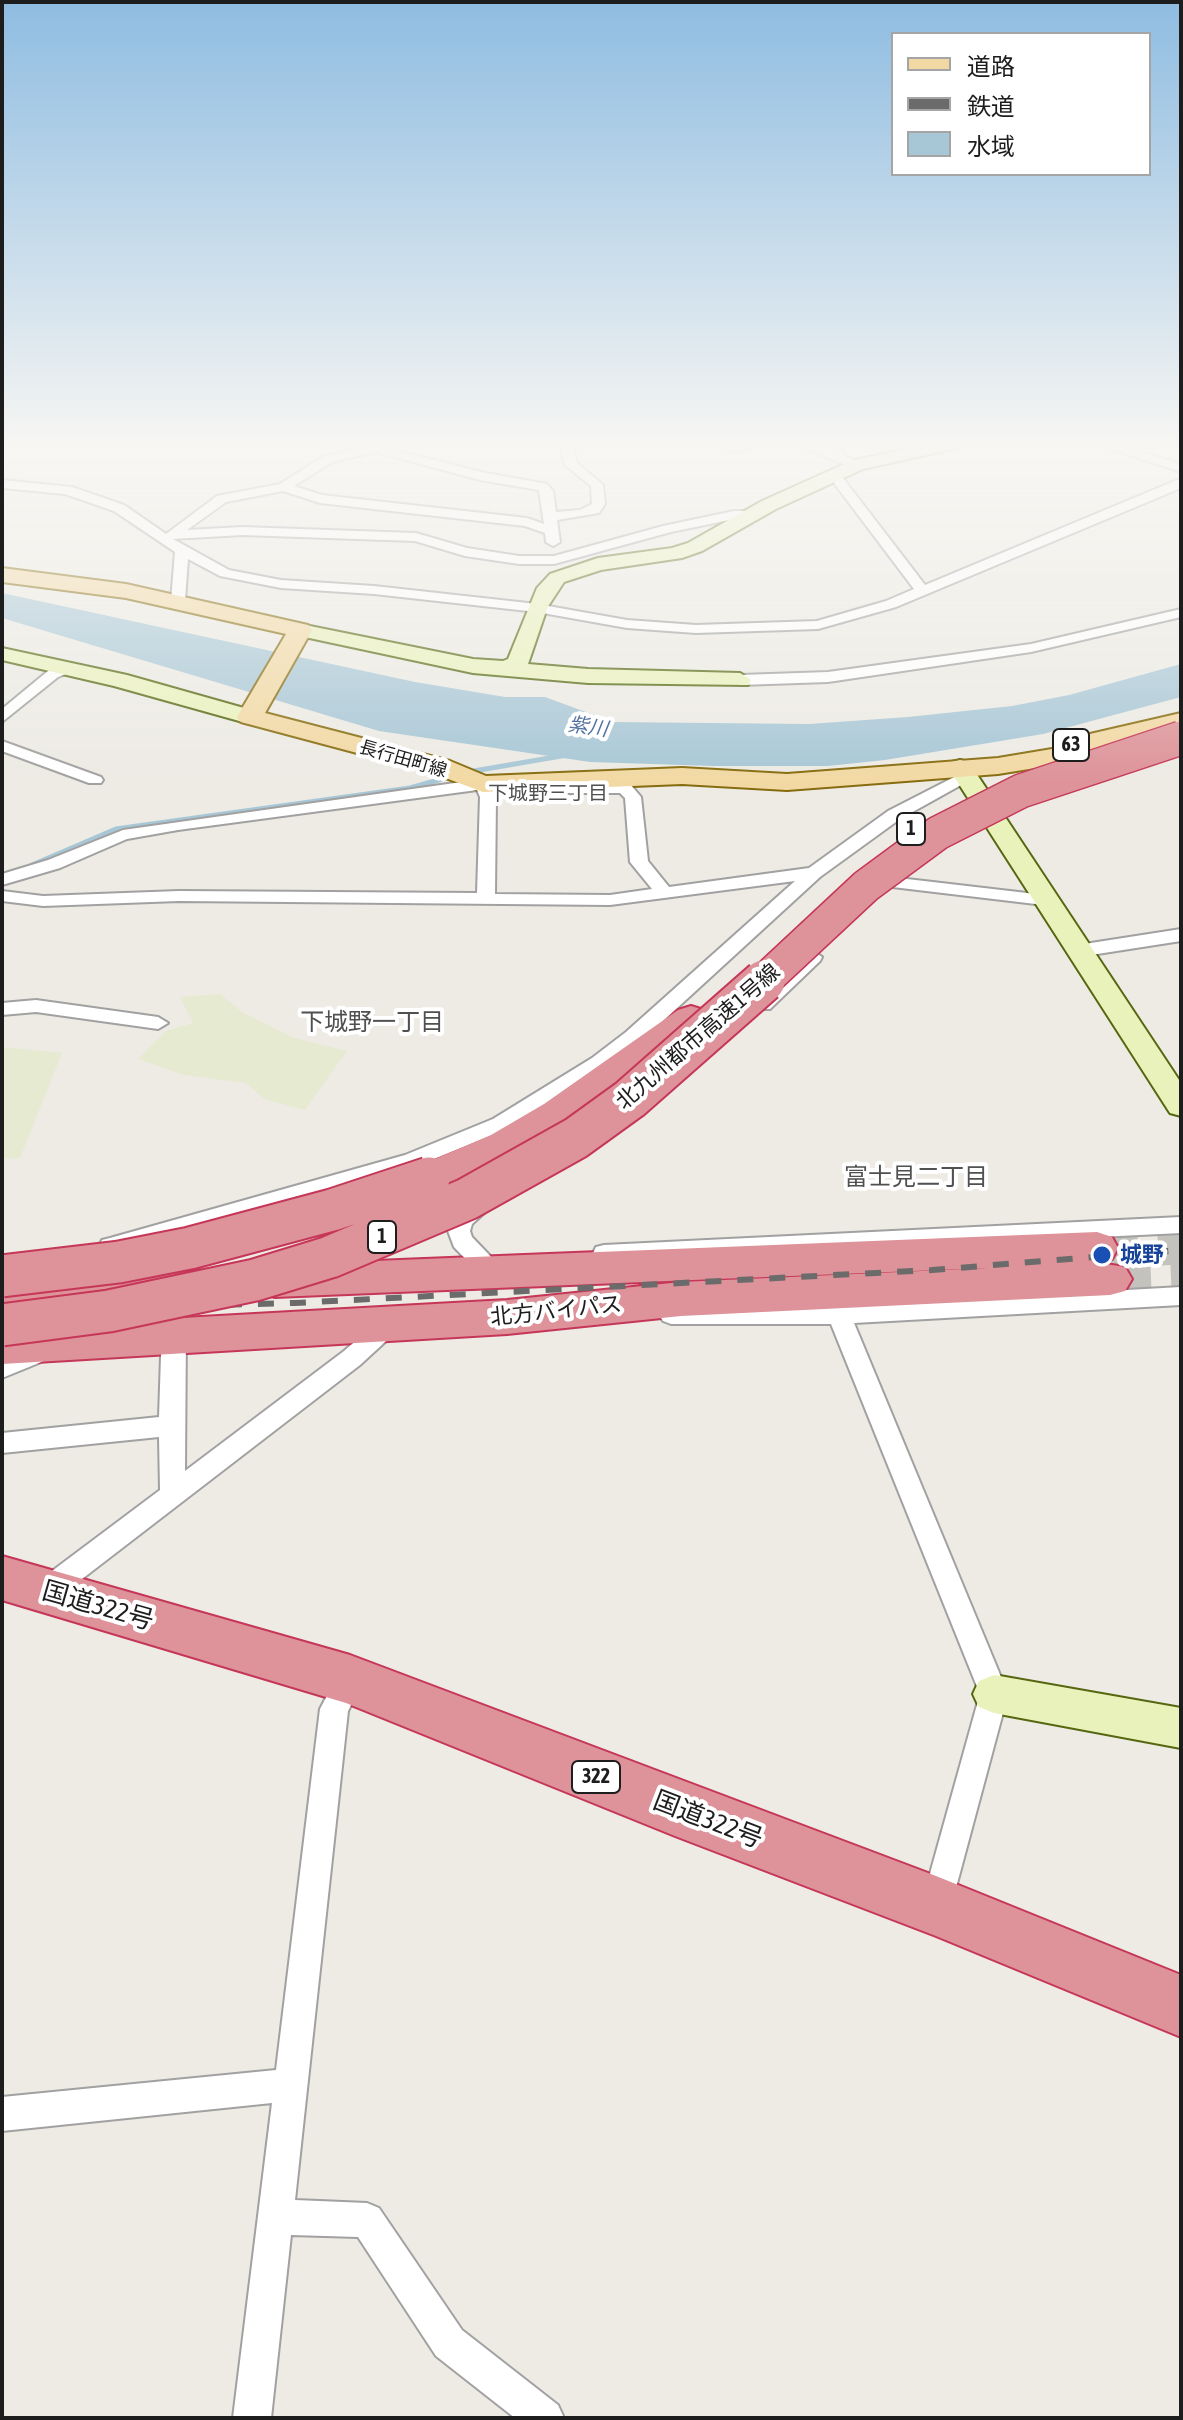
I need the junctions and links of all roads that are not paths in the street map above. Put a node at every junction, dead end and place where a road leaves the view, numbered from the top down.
1 (182, 556) edge
2 (192, 556) edge
3 (492, 556) edge
4 (555, 556) edge
5 (660, 556) edge
6 (895, 556) edge
7 (1006, 556) edge
8 (556, 569) junction
9 (2, 575) edge
10 (922, 591) junction
11 (178, 601) junction
12 (537, 608) junction
13 (1181, 613) edge
14 (299, 632) junction
15 (2, 654) edge
16 (69, 668) junction
17 (506, 668) junction
18 (740, 680) joint
19 (252, 713) junction
20 (2, 717) edge
21 (1181, 722) edge
22 (1181, 735) edge
23 (2, 746) edge
24 (962, 772) junction
25 (95, 780) dead end
26 (539, 781) junction
27 (483, 784) junction
28 (995, 821) junction
29 (814, 873) junction
30 (2, 880) edge
31 (890, 882) junction
32 (665, 893) junction
33 (2, 896) edge
34 (486, 898) junction
35 (1044, 900) junction
36 (1181, 935) edge
37 (1078, 951) junction
38 (2, 1009) edge
39 (691, 1018) junction
40 (158, 1023) dead end
41 (1181, 1106) edge
42 (467, 1199) junction
43 (1181, 1225) edge
44 (167, 1228) junction
45 (491, 1271) junction
46 (2, 1279) edge
47 (172, 1285) junction
48 (2, 1292) edge
49 (1181, 1296) edge
50 (2, 1302) edge
51 (839, 1315) junction
52 (507, 1317) junction
53 (390, 1324) junction
54 (2, 1325) edge
55 (174, 1336) junction
56 (58, 1343) junction
57 (2, 1348) edge
58 (2, 1369) edge
59 (171, 1426) junction
60 (2, 1443) edge
61 (173, 1493) junction
62 (24, 1584) edge
63 (350, 1680) junction
64 (994, 1694) junction
65 (1181, 1728) edge
66 (936, 1906) junction
67 (1181, 2006) edge
68 (290, 2085) junction
69 (2, 2114) edge
70 (274, 2217) junction
71 (252, 2418) edge
72 (545, 2418) edge

1 - 11 street
2 - 12 street
3 - 8 street
4 - 8 street
5 - 8 street
6 - 10 street
7 - 10 street
8 - 12 street
9 - 11 main road
10 - 12 street
11 - 14 main road
12 - 17 street
13 - 18 street
14 - 17 street
14 - 19 main road
15 - 16 street
16 - 19 street
16 - 20 street
17 - 18 street
19 - 27 main road, 長行田町線 / 63
21 - 24 main road, 長行田町線 / 63
21 - 39 highway, 北九州都市高速1号線 / 1
22 - 24 main road, 長行田町線 / 63
22 - 42 highway, 北九州都市高速1号線 / 1, bridge
23 - 25 street
24 - 26 main road, 長行田町線 / 63
24 - 28 street
24 - 29 street
26 - 27 main road, 長行田町線 / 63
26 - 32 street
27 - 30 street
27 - 34 street
28 - 31 street
28 - 35 street
29 - 32 street
29 - 44 street
31 - 35 street
31 - 45 street
32 - 34 street
33 - 34 street
35 - 37 street
36 - 37 street
37 - 41 street
38 - 40 street
39 - 46 highway, bridge
39 - 50 highway, 北九州都市高速1号線 / 1
42 - 54 highway, 北九州都市高速1号線 / 1, bridge
42 - 57 highway, bridge
43 - 45 street
44 - 46 street
44 - 47 street
45 - 47 highway, 北方バイパス
45 - 52 highway, 北方バイパス
47 - 48 highway, 北方バイパス
47 - 55 street
49 - 51 street
51 - 52 street
51 - 64 street
52 - 53 highway, 北方バイパス
53 - 55 highway, 北方バイパス
53 - 61 street
55 - 56 highway, 北方バイパス
55 - 59 street
56 - 57 highway, 北方バイパス
56 - 58 street
59 - 60 street
59 - 61 street
61 - 62 street
62 - 63 highway, 国道322号 / 322
63 - 66 highway, 国道322号 / 322
63 - 68 street
64 - 65 street
64 - 66 street
66 - 67 highway, 国道322号 / 322
68 - 69 street
68 - 70 street
70 - 71 street
70 - 72 street

